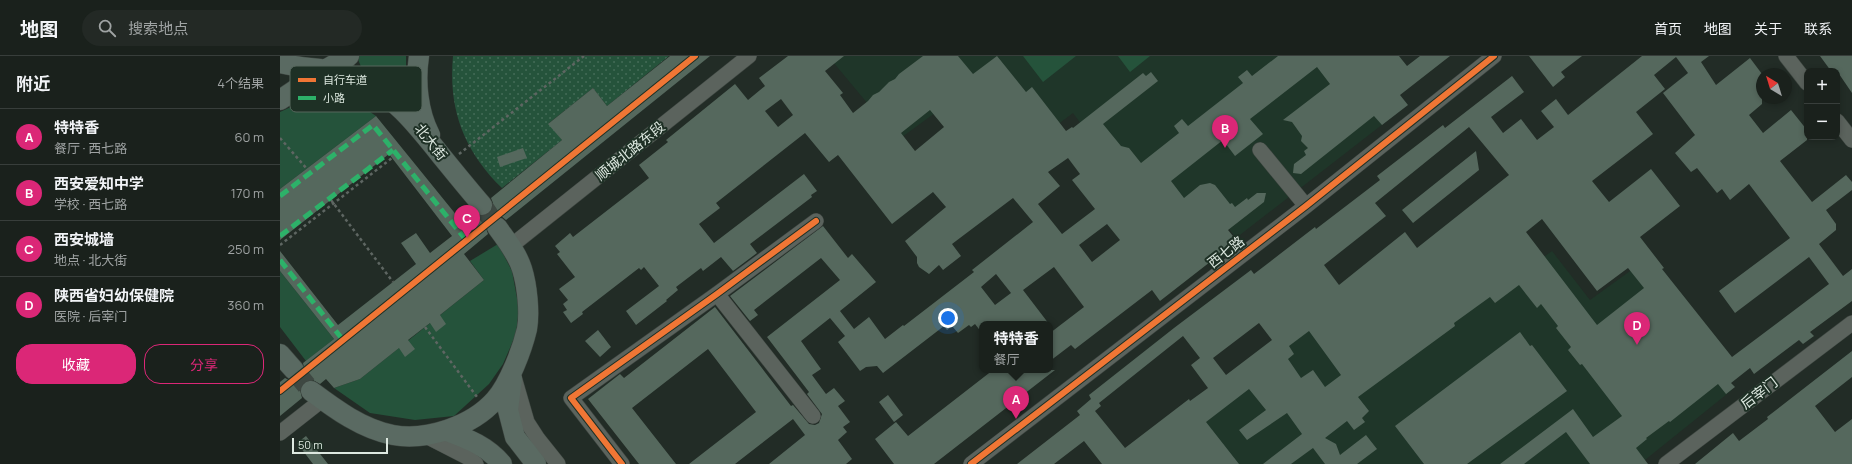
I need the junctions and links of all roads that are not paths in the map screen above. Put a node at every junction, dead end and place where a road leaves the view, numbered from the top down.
1 (309, 56) edge
2 (349, 56) edge
3 (419, 56) edge
4 (749, 56) edge
5 (1494, 56) edge
6 (1786, 56) edge
7 (332, 66) edge
8 (419, 66) edge
9 (284, 68) edge
10 (1804, 79) edge
11 (290, 93) edge
12 (280, 100) edge
13 (422, 110) edge
14 (403, 112) edge
15 (1840, 125) edge
16 (1852, 140) edge
17 (1260, 150) dead end
18 (445, 161) junction
19 (482, 205) tunnel mouth
20 (1306, 206) junction
21 (816, 221) dead end
22 (497, 227) tunnel mouth
23 (511, 246) junction
24 (717, 294) junction
25 (1852, 323) edge
26 (280, 354) edge
27 (294, 370) tunnel mouth
28 (513, 371) junction
29 (316, 396) joint
30 (813, 416) dead end
31 (447, 431) junction
32 (280, 433) edge
33 (426, 436) junction
34 (476, 464) edge
35 (502, 464) edge
36 (536, 464) edge
37 (558, 464) edge
38 (622, 464) edge
39 (971, 464) edge
40 (1666, 464) edge

1 - 9 main road
2 - 7 main road
3 - 8 main road
4 - 23 street, 顺城北路东段
5 - 20 street, 西七路
6 - 10 street
11 - 12 main road
13 - 18 main road
14 - 18 main road, 北大街
15 - 16 street
17 - 20 street
18 - 19 main road, 北大街
20 - 39 street, 西七路
21 - 24 street
22 - 23 main road
23 - 28 main road
24 - 30 street
24 - 38 street
25 - 40 street, 后宰门
26 - 27 main road
28 - 31 main road
28 - 36 main road
28 - 37 street
29 - 32 street
29 - 33 main road
31 - 33 main road
31 - 35 main road
33 - 34 street

